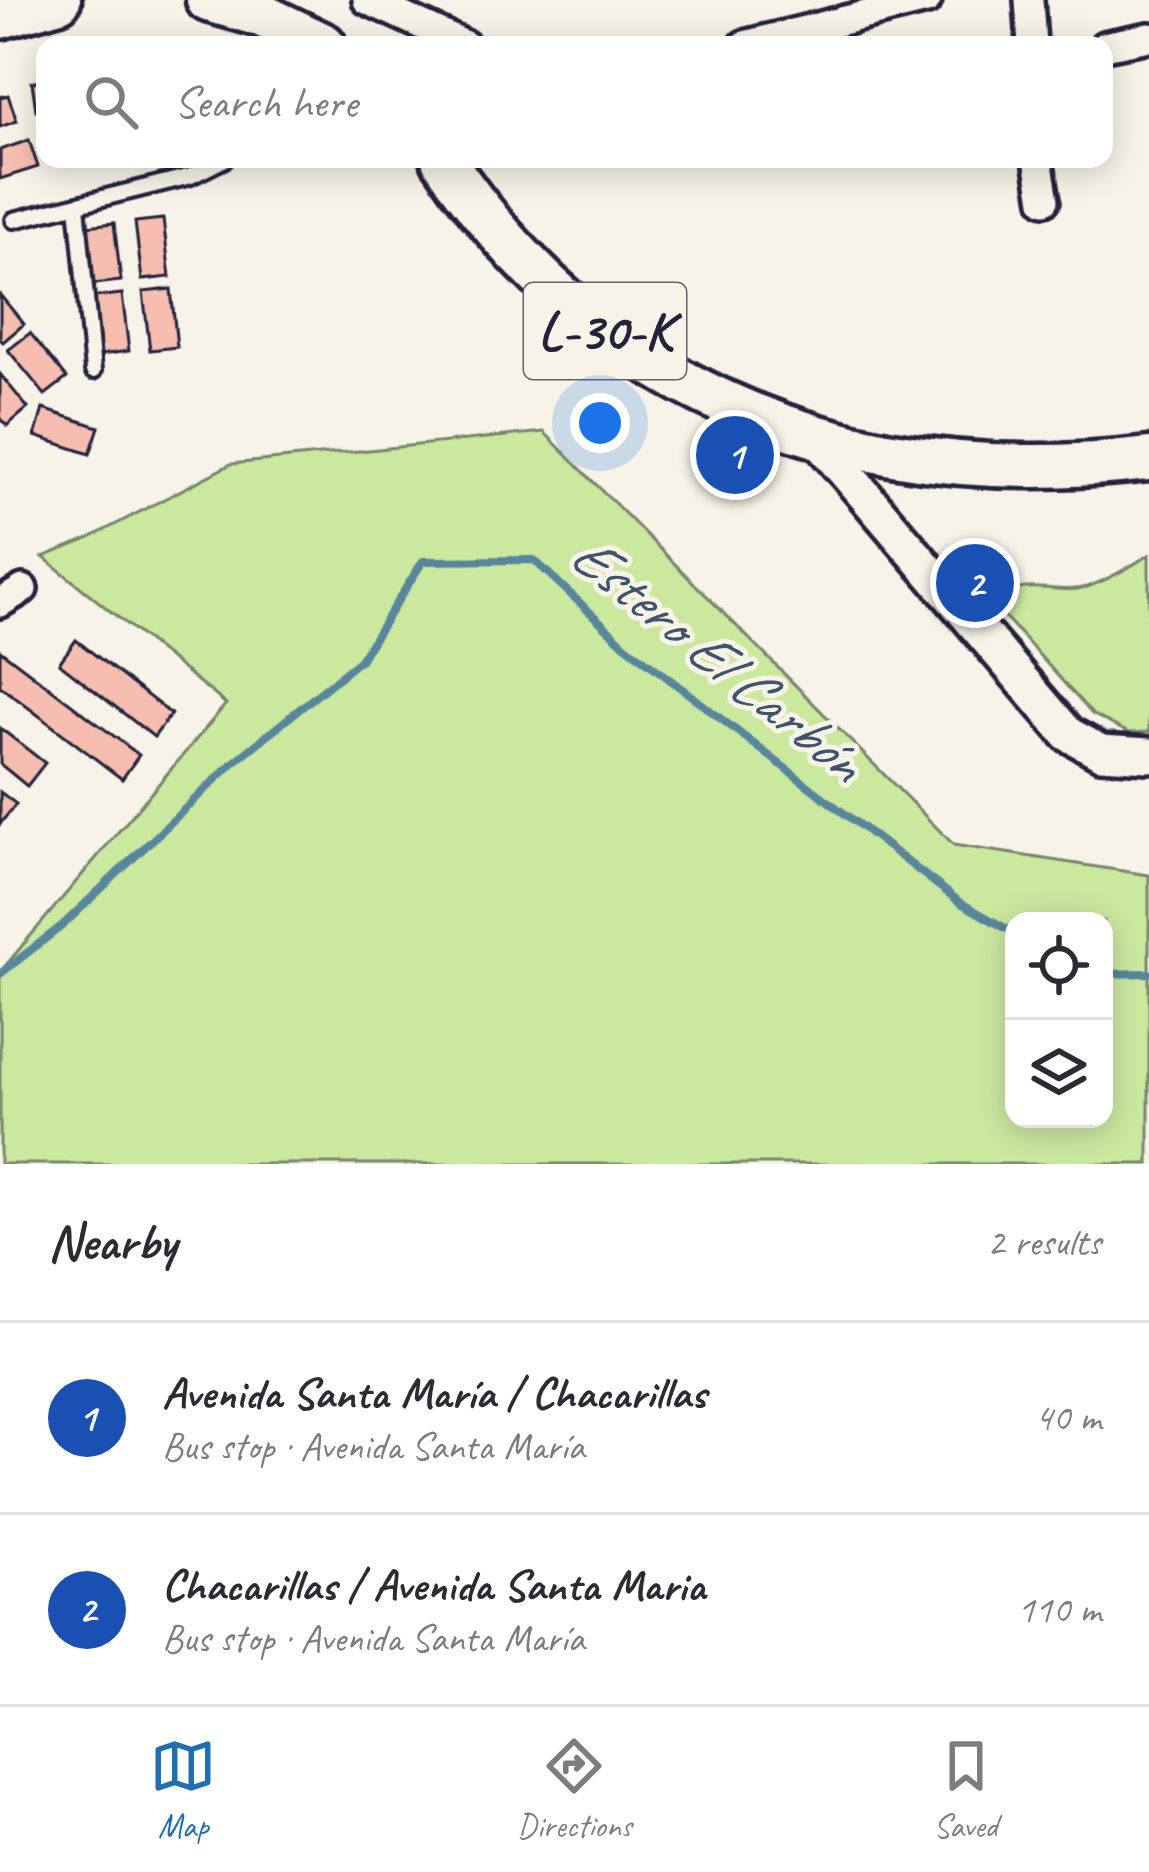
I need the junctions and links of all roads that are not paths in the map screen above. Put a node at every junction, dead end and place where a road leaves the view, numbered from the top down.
1 (59, 0) edge
2 (208, 0) edge
3 (367, 0) edge
4 (927, 0) edge
5 (1029, 0) edge
6 (0, 17) edge
7 (271, 30) edge
8 (414, 33) edge
9 (781, 36) edge
10 (1031, 36) edge
11 (1149, 37) edge
12 (1113, 44) edge
13 (206, 168) edge
14 (451, 168) edge
15 (1040, 168) edge
16 (1045, 200) dead end
17 (77, 205) junction
18 (14, 220) dead end
19 (93, 371) dead end
20 (816, 438) junction
21 (1149, 459) edge
22 (1149, 755) edge

1 - 6 main road
2 - 7 main road
3 - 8 street
4 - 9 street
5 - 10 street
11 - 12 street
13 - 17 lane
14 - 20 main road, L-30-K
15 - 16 street
17 - 18 lane
17 - 19 lane
20 - 21 main road, L-30-K
20 - 22 street

